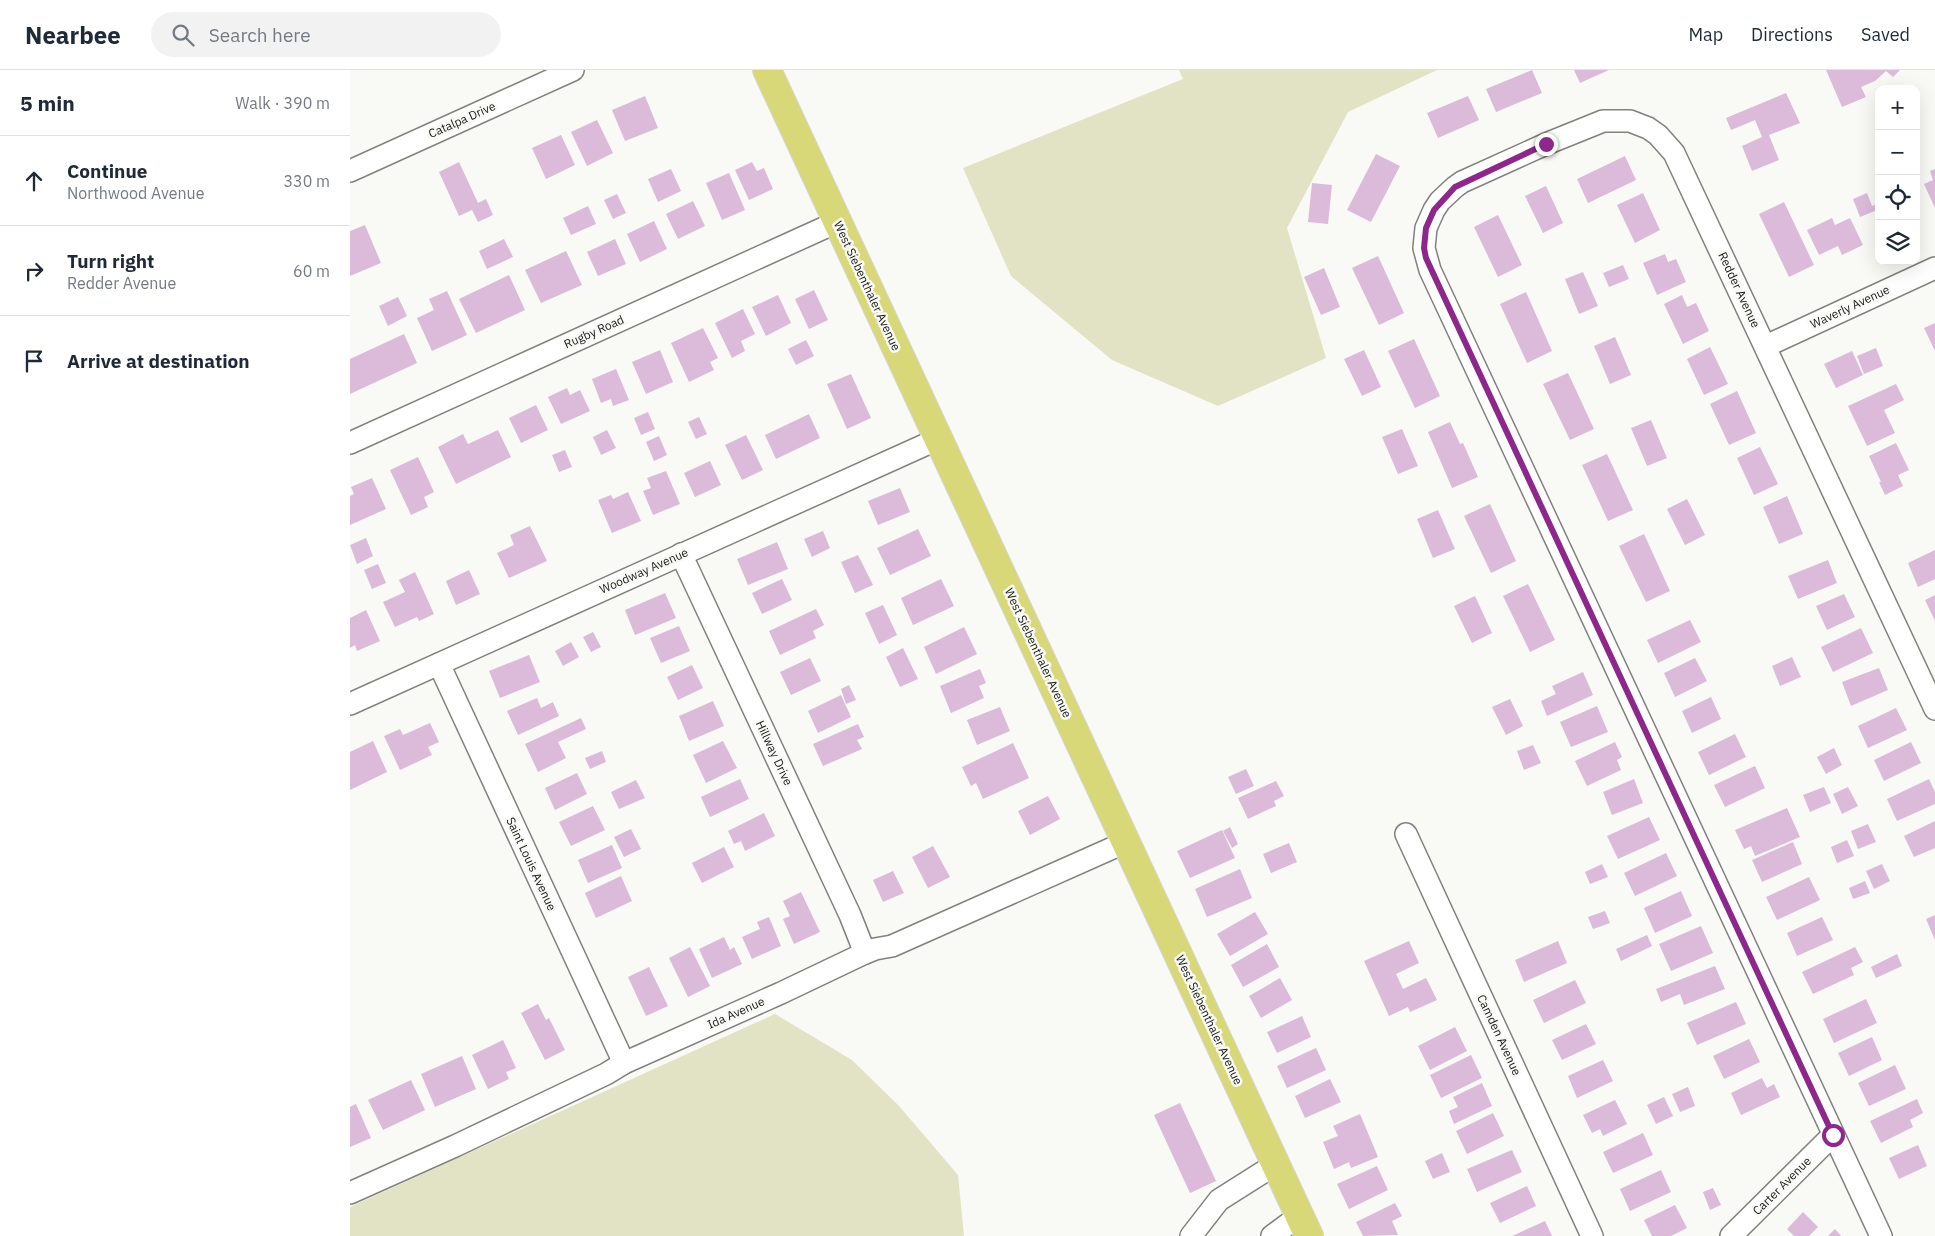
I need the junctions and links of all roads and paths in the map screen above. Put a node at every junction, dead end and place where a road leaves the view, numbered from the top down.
1 (573, 70) edge
2 (767, 70) edge
3 (350, 171) edge
4 (837, 222) junction
5 (1935, 268) edge
6 (1766, 346) junction
7 (938, 439) junction
8 (350, 443) edge
9 (681, 554) junction
10 (438, 664) junction
11 (350, 704) edge
12 (1935, 709) edge
13 (1406, 834) dead end
14 (1126, 842) junction
15 (865, 952) junction
16 (624, 1063) junction
17 (1833, 1135) junction
18 (1276, 1164) junction
19 (350, 1193) edge
20 (1304, 1226) edge
21 (1191, 1236) edge
22 (1272, 1236) edge
23 (1592, 1236) edge
24 (1732, 1236) edge
25 (1881, 1236) edge

1 - 3 street, Catalpa Drive
2 - 4 main road, West Siebenthaler Avenue
4 - 7 main road, West Siebenthaler Avenue
4 - 8 street, Rugby Road
5 - 6 street, Waverly Avenue
6 - 12 street, Redder Avenue
6 - 17 street, Redder Avenue
7 - 9 street, Woodway Avenue
7 - 14 main road, West Siebenthaler Avenue
9 - 10 street, Woodway Avenue
9 - 15 street, Hillway Drive
10 - 11 street, Woodway Avenue
10 - 16 street, Saint Louis Avenue
13 - 23 street, Camden Avenue
14 - 15 street, Ida Avenue
14 - 18 main road, West Siebenthaler Avenue
15 - 16 street, Ida Avenue
16 - 19 street, Ida Avenue
17 - 24 street, Carter Avenue
17 - 25 street
18 - 20 main road, West Siebenthaler Avenue
18 - 21 street
20 - 22 street

